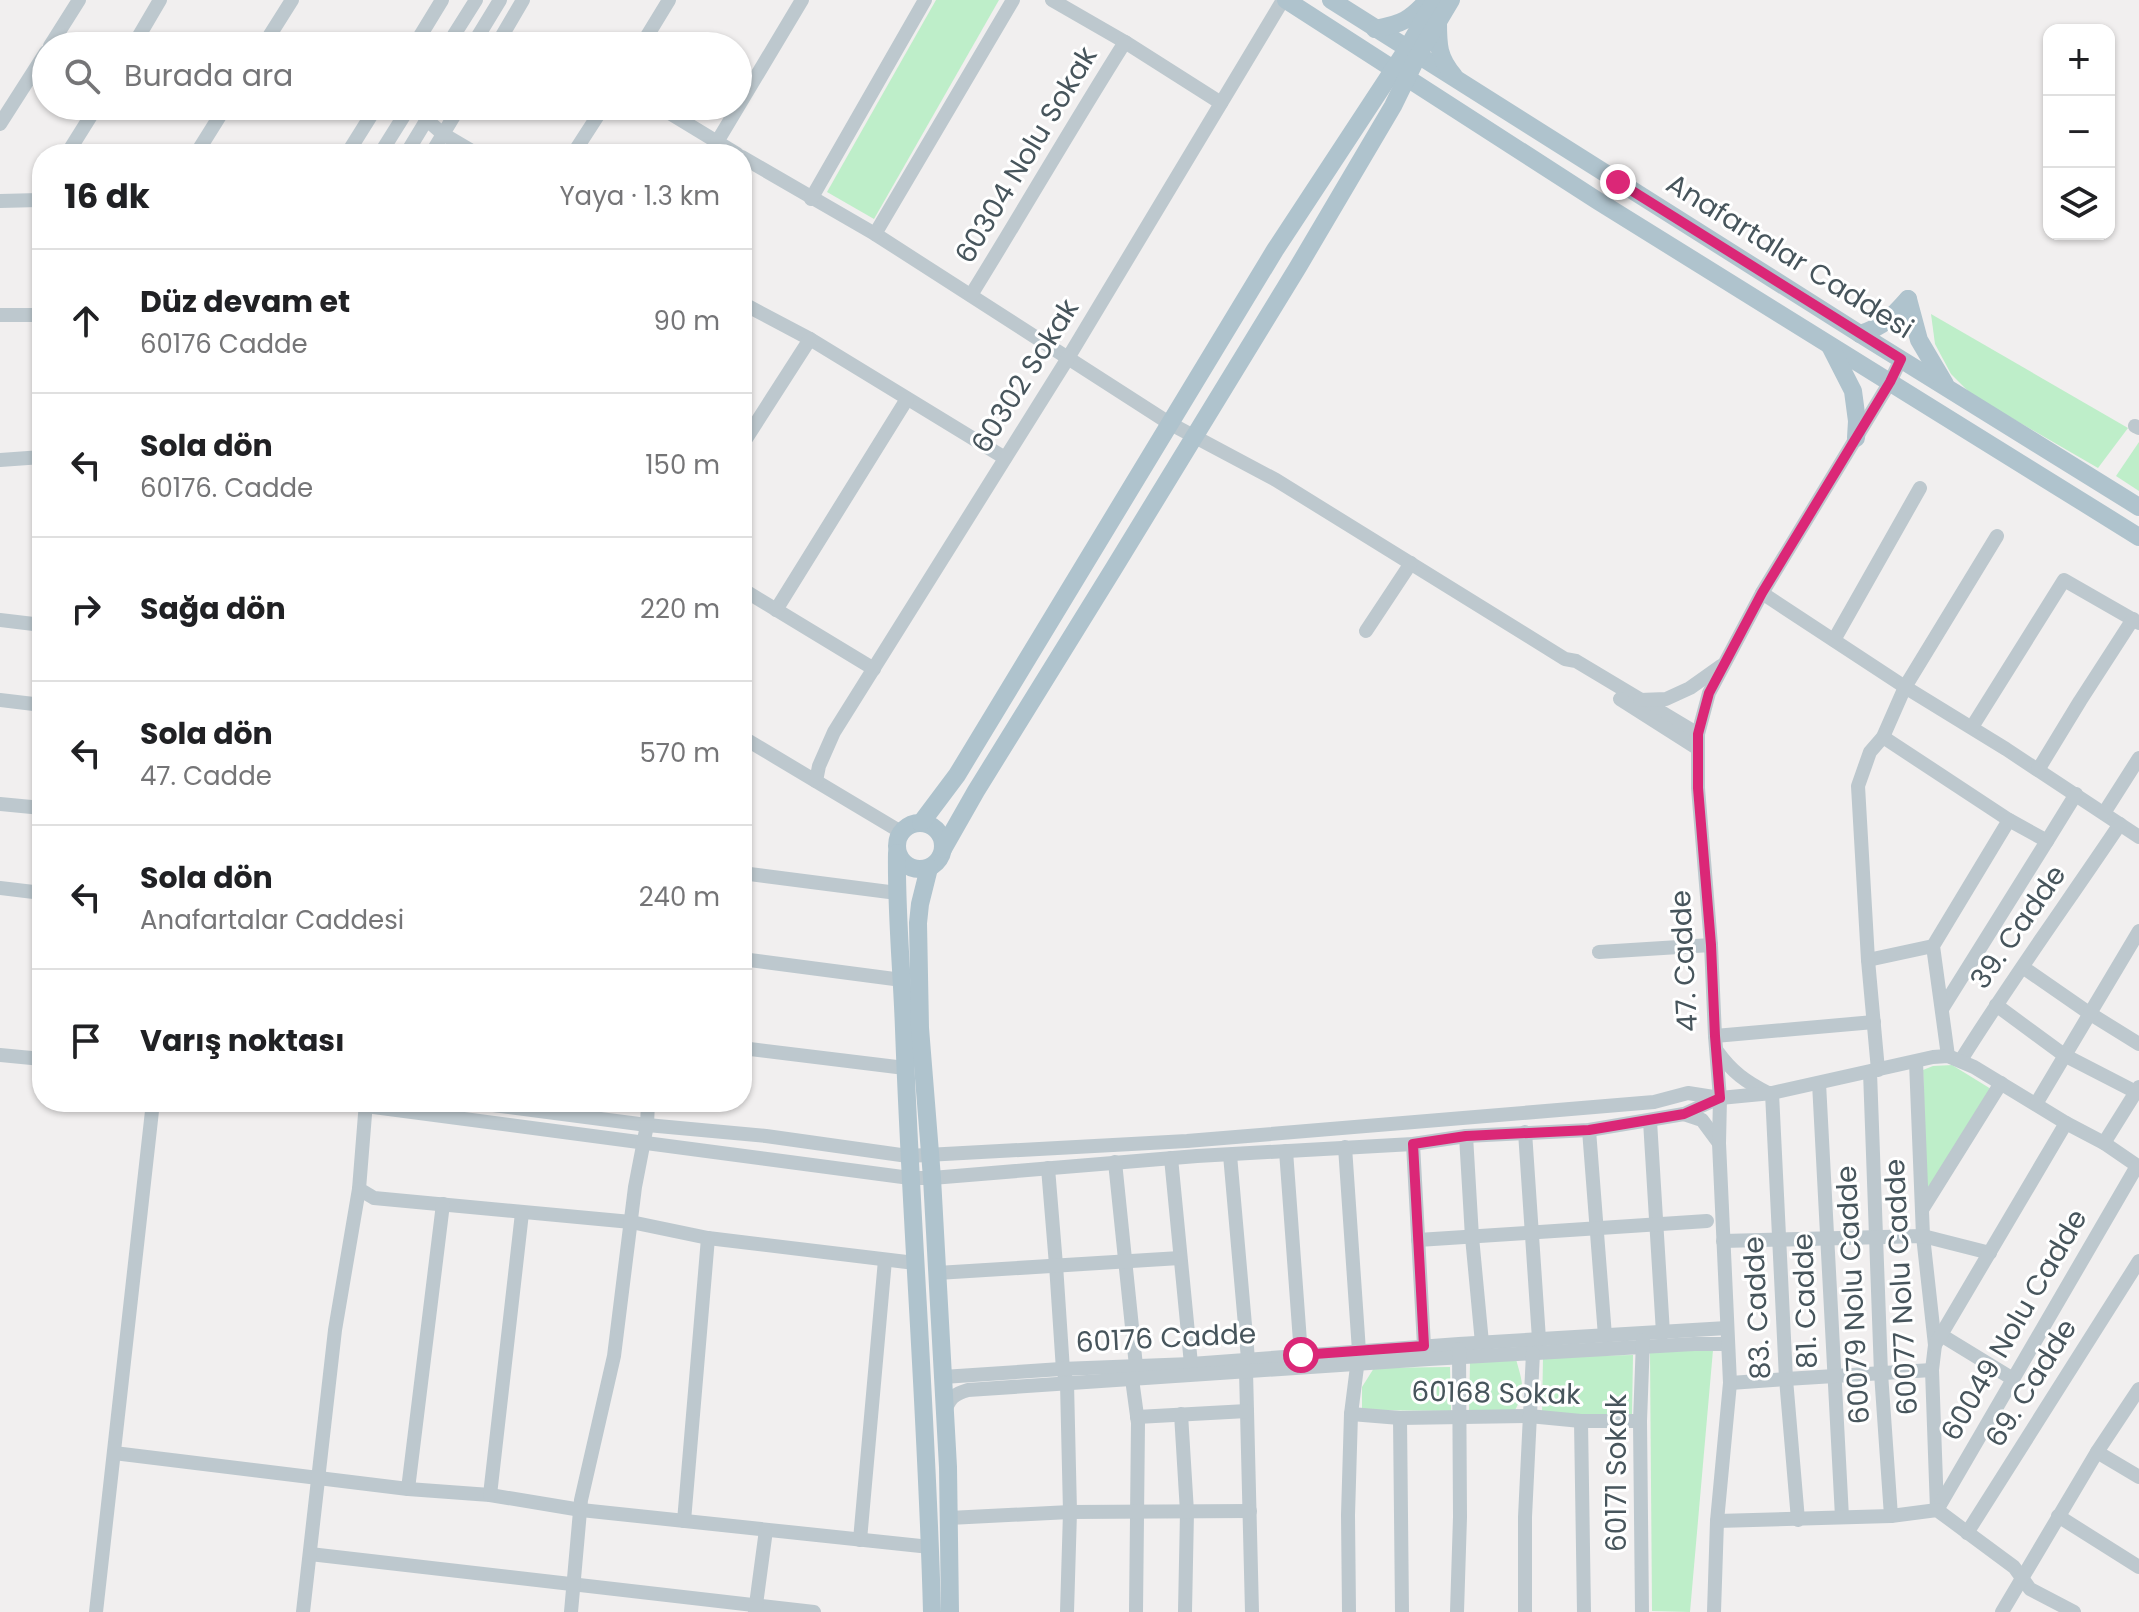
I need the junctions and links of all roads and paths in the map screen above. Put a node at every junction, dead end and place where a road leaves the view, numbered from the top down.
1 (79, 0) edge
2 (160, 0) edge
3 (292, 0) edge
4 (442, 0) edge
5 (476, 0) edge
6 (500, 0) edge
7 (523, 0) edge
8 (669, 0) edge
9 (802, 0) edge
10 (925, 0) edge
11 (1013, 0) edge
12 (1052, 0) edge
13 (1285, 0) edge
14 (1331, 0) edge
15 (1428, 0) edge
16 (1435, 0) edge
17 (1451, 0) edge
18 (1438, 21) junction
19 (1375, 29) junction
20 (59, 32) edge
21 (141, 32) edge
22 (272, 32) edge
23 (423, 32) edge
24 (456, 32) edge
25 (481, 32) edge
26 (504, 32) edge
27 (650, 32) edge
28 (1125, 42) junction
29 (1412, 53) junction
30 (1401, 73) junction
31 (32, 74) edge
32 (752, 84) edge
33 (1461, 84) junction
34 (1445, 101) junction
35 (1221, 103) junction
36 (1393, 106) junction
37 (88, 120) edge
38 (217, 120) edge
39 (368, 120) edge
40 (401, 120) edge
41 (427, 120) joint
42 (452, 120) edge
43 (595, 120) edge
44 (681, 120) edge
45 (730, 120) edge
46 (0, 124) edge
47 (443, 134) junction
48 (717, 142) junction
49 (73, 144) edge
50 (202, 144) edge
51 (353, 144) edge
52 (386, 144) edge
53 (412, 144) edge
54 (437, 144) edge
55 (460, 144) edge
56 (579, 144) edge
57 (720, 144) edge
58 (752, 163) edge
59 (32, 199) edge
60 (811, 199) junction
61 (0, 201) edge
62 (875, 234) junction
63 (971, 295) junction
64 (752, 308) edge
65 (0, 315) edge
66 (32, 315) edge
67 (1860, 334) junction
68 (810, 339) junction
69 (1829, 344) junction
70 (1068, 358) junction
71 (1901, 359) junction
72 (1890, 382) junction
73 (1947, 387) junction
74 (907, 399) junction
75 (1169, 423) junction
76 (752, 429) edge
77 (1194, 437) junction
78 (1856, 438) junction
79 (32, 458) edge
80 (1005, 458) junction
81 (0, 460) edge
82 (1920, 488) dead end
83 (2139, 507) edge
84 (1997, 536) dead end
85 (2139, 537) edge
86 (1411, 563) junction
87 (1762, 593) junction
88 (752, 595) edge
89 (776, 610) junction
90 (0, 620) edge
91 (2136, 621) edge
92 (32, 624) edge
93 (1366, 631) dead end
94 (1834, 640) junction
95 (1565, 659) junction
96 (1725, 663) junction
97 (874, 669) junction
98 (1905, 687) junction
99 (0, 700) edge
100 (1640, 700) junction
101 (32, 704) edge
102 (1972, 727) junction
103 (1883, 737) junction
104 (1698, 741) junction
105 (752, 743) edge
106 (2139, 758) edge
107 (2038, 770) junction
108 (816, 781) junction
109 (2076, 794) junction
110 (0, 804) edge
111 (32, 807) edge
112 (2104, 813) junction
113 (2009, 820) junction
114 (921, 823) junction
115 (2120, 824) junction
116 (901, 832) junction
117 (2139, 837) edge
118 (2047, 841) junction
119 (943, 849) junction
120 (897, 853) junction
121 (929, 868) junction
122 (752, 874) edge
123 (0, 888) edge
124 (32, 892) edge
125 (897, 893) junction
126 (2139, 931) edge
127 (1711, 945) junction
128 (1933, 946) junction
129 (1599, 952) dead end
130 (752, 960) edge
131 (1868, 960) junction
132 (2024, 968) junction
133 (902, 980) junction
134 (1996, 1005) junction
135 (1942, 1009) junction
136 (2089, 1013) junction
137 (1874, 1022) junction
138 (1715, 1042) junction
139 (2139, 1044) edge
140 (752, 1049) edge
141 (0, 1055) edge
142 (2064, 1055) junction
143 (32, 1058) edge
144 (1955, 1058) junction
145 (1916, 1062) junction
146 (905, 1068) junction
147 (1874, 1071) junction
148 (1819, 1083) junction
149 (2001, 1083) junction
150 (2137, 1089) edge
151 (1770, 1093) junction
152 (1720, 1098) junction
153 (2036, 1104) junction
154 (152, 1112) edge
155 (365, 1112) edge
156 (425, 1112) edge
157 (546, 1112) edge
158 (648, 1112) edge
159 (1684, 1114) junction
160 (1650, 1121) junction
161 (2066, 1123) junction
162 (647, 1125) junction
163 (1589, 1130) junction
164 (1525, 1132) junction
165 (1466, 1136) junction
166 (644, 1142) junction
167 (1719, 1143) junction
168 (2104, 1143) junction
169 (1413, 1144) junction
170 (1345, 1147) junction
171 (1286, 1151) junction
172 (929, 1155) junction
173 (1230, 1155) junction
174 (908, 1156) junction
175 (1171, 1158) junction
176 (1115, 1162) junction
177 (2138, 1167) edge
178 (1048, 1168) junction
179 (910, 1178) junction
180 (932, 1178) junction
181 (359, 1189) junction
182 (443, 1204) junction
183 (1923, 1208) junction
184 (522, 1213) junction
185 (1707, 1221) dead end
186 (631, 1222) junction
187 (1656, 1224) junction
188 (1598, 1228) junction
189 (1533, 1232) junction
190 (1923, 1236) junction
191 (1472, 1237) junction
192 (708, 1238) junction
193 (1828, 1238) junction
194 (1876, 1238) junction
195 (1779, 1239) junction
196 (1418, 1240) junction
197 (1723, 1241) junction
198 (1990, 1253) junction
199 (1180, 1258) junction
200 (885, 1260) junction
201 (1126, 1261) junction
202 (2139, 1261) edge
203 (915, 1263) junction
204 (1056, 1265) junction
205 (937, 1273) junction
206 (1727, 1328) junction
207 (1663, 1333) junction
208 (1605, 1336) junction
209 (1938, 1340) junction
210 (1643, 1341) junction
211 (1482, 1343) junction
212 (1728, 1344) junction
213 (1424, 1346) junction
214 (1536, 1346) junction
215 (1460, 1350) junction
216 (1301, 1355) junction
217 (1359, 1357) junction
218 (1191, 1364) junction
219 (1247, 1365) junction
220 (1932, 1370) junction
221 (1134, 1373) junction
222 (1881, 1373) junction
223 (1065, 1376) junction
224 (1834, 1376) junction
225 (943, 1377) junction
226 (1786, 1379) junction
227 (2013, 1379) junction
228 (1730, 1383) junction
229 (2139, 1389) edge
230 (1247, 1411) junction
231 (944, 1412) junction
232 (1181, 1414) junction
233 (1351, 1414) junction
234 (1529, 1416) junction
235 (1137, 1417) junction
236 (1400, 1418) junction
237 (1458, 1419) junction
238 (1581, 1421) junction
239 (1640, 1421) junction
240 (2097, 1452) junction
241 (114, 1453) junction
242 (2139, 1477) edge
243 (318, 1478) junction
244 (408, 1489) junction
245 (490, 1495) junction
246 (581, 1510) junction
247 (1937, 1510) junction
248 (1250, 1511) junction
249 (1070, 1512) junction
250 (1137, 1512) junction
251 (1187, 1512) junction
252 (1891, 1516) junction
253 (2058, 1516) junction
254 (1842, 1517) junction
255 (949, 1518) junction
256 (1798, 1520) junction
257 (684, 1521) junction
258 (1717, 1521) junction
259 (766, 1530) junction
260 (1967, 1533) junction
261 (860, 1540) junction
262 (930, 1547) junction
263 (310, 1554) junction
264 (2139, 1567) edge
265 (2023, 1577) junction
266 (573, 1585) junction
267 (755, 1609) edge
268 (96, 1612) edge
269 (303, 1612) edge
270 (571, 1612) edge
271 (814, 1612) edge
272 (932, 1612) edge
273 (950, 1612) edge
274 (1067, 1612) edge
275 (1136, 1612) edge
276 (1185, 1612) edge
277 (1252, 1612) edge
278 (1349, 1612) edge
279 (1402, 1612) edge
280 (1457, 1612) edge
281 (1525, 1612) edge
282 (1584, 1612) edge
283 (1642, 1612) edge
284 (1714, 1612) edge
285 (2002, 1612) edge
286 (2074, 1612) edge

1 - 20 street
2 - 21 street
3 - 22 street
4 - 23 street
5 - 24 street
6 - 25 street
7 - 26 street
8 - 27 street
9 - 32 street
10 - 60 street
11 - 62 street
12 - 28 street
13 - 30 main road, Anafartalar Caddesi
13 - 35 street, 60302 Sokak
14 - 19 main road, Anafartalar Caddesi
15 - 19 main road
16 - 29 main road
17 - 18 main road
18 - 29 main road
18 - 33 main road
19 - 29 main road, Anafartalar Caddesi
28 - 35 street
28 - 63 street, 60304 Nolu Sokak
29 - 30 main road
29 - 33 main road, Anafartalar Caddesi
30 - 34 main road, Anafartalar Caddesi
30 - 36 main road
30 - 75 main road
31 - 46 street
33 - 67 main road, Anafartalar Caddesi
34 - 36 main road
34 - 69 main road, Anafartalar Caddesi
35 - 70 street, 60302 Sokak
36 - 77 main road
37 - 49 street
38 - 50 street
39 - 51 street
40 - 52 street
41 - 47 street
41 - 53 street
42 - 47 street
43 - 56 street
44 - 48 street
45 - 48 street
47 - 54 street
47 - 55 street
48 - 57 street
58 - 60 street
59 - 61 street
60 - 62 street
62 - 63 street
63 - 70 street
64 - 68 street
65 - 66 street
67 - 71 main road, Anafartalar Caddesi
67 - 73 main road
68 - 74 street
68 - 76 street
69 - 72 main road, Anafartalar Caddesi
69 - 78 main road
70 - 75 street
70 - 80 street, 60302 Sokak
71 - 72 street, 47. Cadde
71 - 73 main road, Anafartalar Caddesi
72 - 78 street, 47. Cadde
72 - 85 main road, Anafartalar Caddesi
73 - 83 main road, Anafartalar Caddesi
74 - 80 street
74 - 89 street
75 - 77 street
75 - 114 main road
77 - 86 street
77 - 119 main road
78 - 87 street, 47. Cadde
79 - 81 street
80 - 97 street, 60302 Sokak
82 - 94 street
84 - 98 street, 60079 Nolu Cadde
86 - 93 street
86 - 95 street
87 - 94 street
87 - 96 street, 47. Cadde
88 - 89 street
89 - 97 street
90 - 92 street
91 - 102 street
91 - 107 street
94 - 98 street
95 - 100 street
95 - 104 street
96 - 100 street
96 - 104 street, 47. Cadde
97 - 108 street, 60302 Sokak
98 - 102 street
98 - 103 street, 60079 Nolu Cadde
99 - 101 street
100 - 104 street
102 - 107 street
103 - 113 street
103 - 131 street, 60079 Nolu Cadde
104 - 127 street, 47. Cadde
105 - 108 street
106 - 112 street
107 - 109 street
108 - 116 street
109 - 112 street
109 - 118 street
110 - 111 street
112 - 115 street
113 - 118 street
113 - 128 street
114 - 116 main road
114 - 119 main road
115 - 117 street
115 - 132 street, 39. Cadde
116 - 120 main road
118 - 135 street
119 - 121 main road
120 - 121 main road
120 - 125 main road
121 - 172 main road
122 - 125 street
123 - 124 street
125 - 133 main road
126 - 136 street
127 - 129 street
127 - 138 street, 47. Cadde
128 - 131 street
128 - 135 street
130 - 133 street
131 - 137 street, 60079 Nolu Cadde
132 - 134 street, 39. Cadde
132 - 136 street
133 - 146 main road
134 - 142 street
134 - 144 street, 39. Cadde
135 - 144 street
136 - 139 street
136 - 142 street
137 - 138 street
137 - 147 street, 60079 Nolu Cadde
138 - 151 street
138 - 152 street, 47. Cadde
140 - 146 street
141 - 143 street
142 - 150 street
142 - 153 street
144 - 145 street
144 - 149 street
145 - 147 street
145 - 183 street, 60077 Nolu Cadde
146 - 174 main road
147 - 148 street
147 - 194 street, 60079 Nolu Cadde
148 - 151 street
148 - 193 street, 81. Cadde
149 - 153 street
149 - 183 street
150 - 168 street
151 - 152 street
151 - 195 street, 83. Cadde
152 - 159 street
152 - 167 street, 47. Cadde
152 - 172 street
153 - 161 street
154 - 241 street
155 - 181 street
156 - 166 street
157 - 162 street
158 - 162 street
159 - 160 street
159 - 167 street
160 - 163 street
160 - 187 street
161 - 168 street
161 - 198 street
162 - 166 street
162 - 174 street
163 - 164 street
163 - 188 street
164 - 165 street
164 - 189 street
165 - 169 street
165 - 191 street
166 - 179 street
166 - 186 street
167 - 197 street, 47. Cadde
168 - 177 street
169 - 170 street
169 - 196 street
170 - 171 street
170 - 217 street
171 - 173 street
171 - 216 street
172 - 174 street
172 - 180 main road
173 - 175 street
173 - 219 street
174 - 179 main road
175 - 176 street
175 - 199 street
176 - 178 street
176 - 201 street
177 - 227 street, 60049 Nolu Cadde
178 - 180 street
178 - 204 street
179 - 180 street
179 - 203 main road
180 - 205 main road
181 - 182 street
181 - 243 street
182 - 184 street
182 - 244 street
183 - 190 street, 60077 Nolu Cadde
184 - 186 street
184 - 245 street
185 - 187 street
186 - 192 street
186 - 246 street
187 - 188 street
187 - 207 street
188 - 189 street
188 - 208 street
189 - 191 street
189 - 214 street
190 - 194 street
190 - 198 street
190 - 209 street, 60077 Nolu Cadde
191 - 196 street
191 - 211 street
192 - 200 street
192 - 257 street
193 - 194 street
193 - 195 street
193 - 224 street, 81. Cadde
194 - 222 street, 60079 Nolu Cadde
195 - 197 street
195 - 226 street, 83. Cadde
196 - 213 street
197 - 206 street, 47. Cadde
198 - 209 street
199 - 201 street
199 - 218 street
200 - 203 street
200 - 261 street
201 - 204 street
201 - 221 street
202 - 260 street, 69. Cadde
203 - 262 main road
204 - 205 street
204 - 223 street
205 - 225 main road
206 - 207 street, 60176 Cadde
206 - 212 street, 47. Cadde
207 - 210 street, 60176 Cadde
208 - 210 street, 60176 Cadde
208 - 214 street, 60176 Cadde
209 - 220 street, 60077 Nolu Cadde
209 - 227 street
210 - 212 street
210 - 214 street
210 - 239 street, 60171 Sokak
211 - 214 street, 60176 Cadde
211 - 215 street, 60176 Cadde
212 - 228 street, 47. Cadde
213 - 215 street, 60176 Cadde
213 - 217 street, 60176 Cadde
214 - 215 street
214 - 234 street
215 - 217 street
215 - 237 street
216 - 217 street, 60176 Cadde
216 - 219 street, 60176 Cadde
217 - 219 street
217 - 233 street
218 - 219 street, 60176 Cadde
218 - 221 street, 60176 Cadde
219 - 221 street
219 - 230 street
220 - 222 street
220 - 247 street, 60077 Nolu Cadde
221 - 223 street, 60176 Cadde
221 - 235 street
222 - 224 street
222 - 252 street, 60079 Nolu Cadde
223 - 225 street, 60176 Cadde
223 - 231 street
223 - 249 street
224 - 226 street
224 - 254 street, 81. Cadde
225 - 231 main road
226 - 228 street
226 - 256 street, 83. Cadde
227 - 247 street, 60049 Nolu Cadde
228 - 258 street, 47. Cadde
229 - 240 street
230 - 232 street
230 - 248 street
231 - 255 main road
232 - 235 street
232 - 251 street
233 - 236 street, 60168 Sokak
233 - 278 street
234 - 237 street, 60168 Sokak
234 - 238 street, 60168 Sokak
234 - 281 street
235 - 250 street
236 - 237 street, 60168 Sokak
236 - 279 street
237 - 280 street
238 - 239 street, 60168 Sokak
238 - 282 street
239 - 283 street, 60171 Sokak
240 - 242 street
240 - 253 street
241 - 243 street
241 - 268 street
243 - 244 street
243 - 263 street
244 - 245 street
245 - 246 street
246 - 257 street
246 - 266 street
247 - 252 street
247 - 260 street
248 - 251 street
248 - 277 street
249 - 250 street
249 - 255 street
249 - 274 street
250 - 251 street
250 - 275 street
251 - 276 street
252 - 254 street
253 - 264 street
253 - 265 street
254 - 256 street
255 - 273 main road
256 - 258 street
257 - 259 street
258 - 284 street, 47. Cadde
259 - 261 street
259 - 267 street
260 - 265 street
261 - 262 street
262 - 272 main road
263 - 266 street
263 - 269 street
265 - 285 street
265 - 286 street
266 - 267 street
266 - 270 street
267 - 271 street

